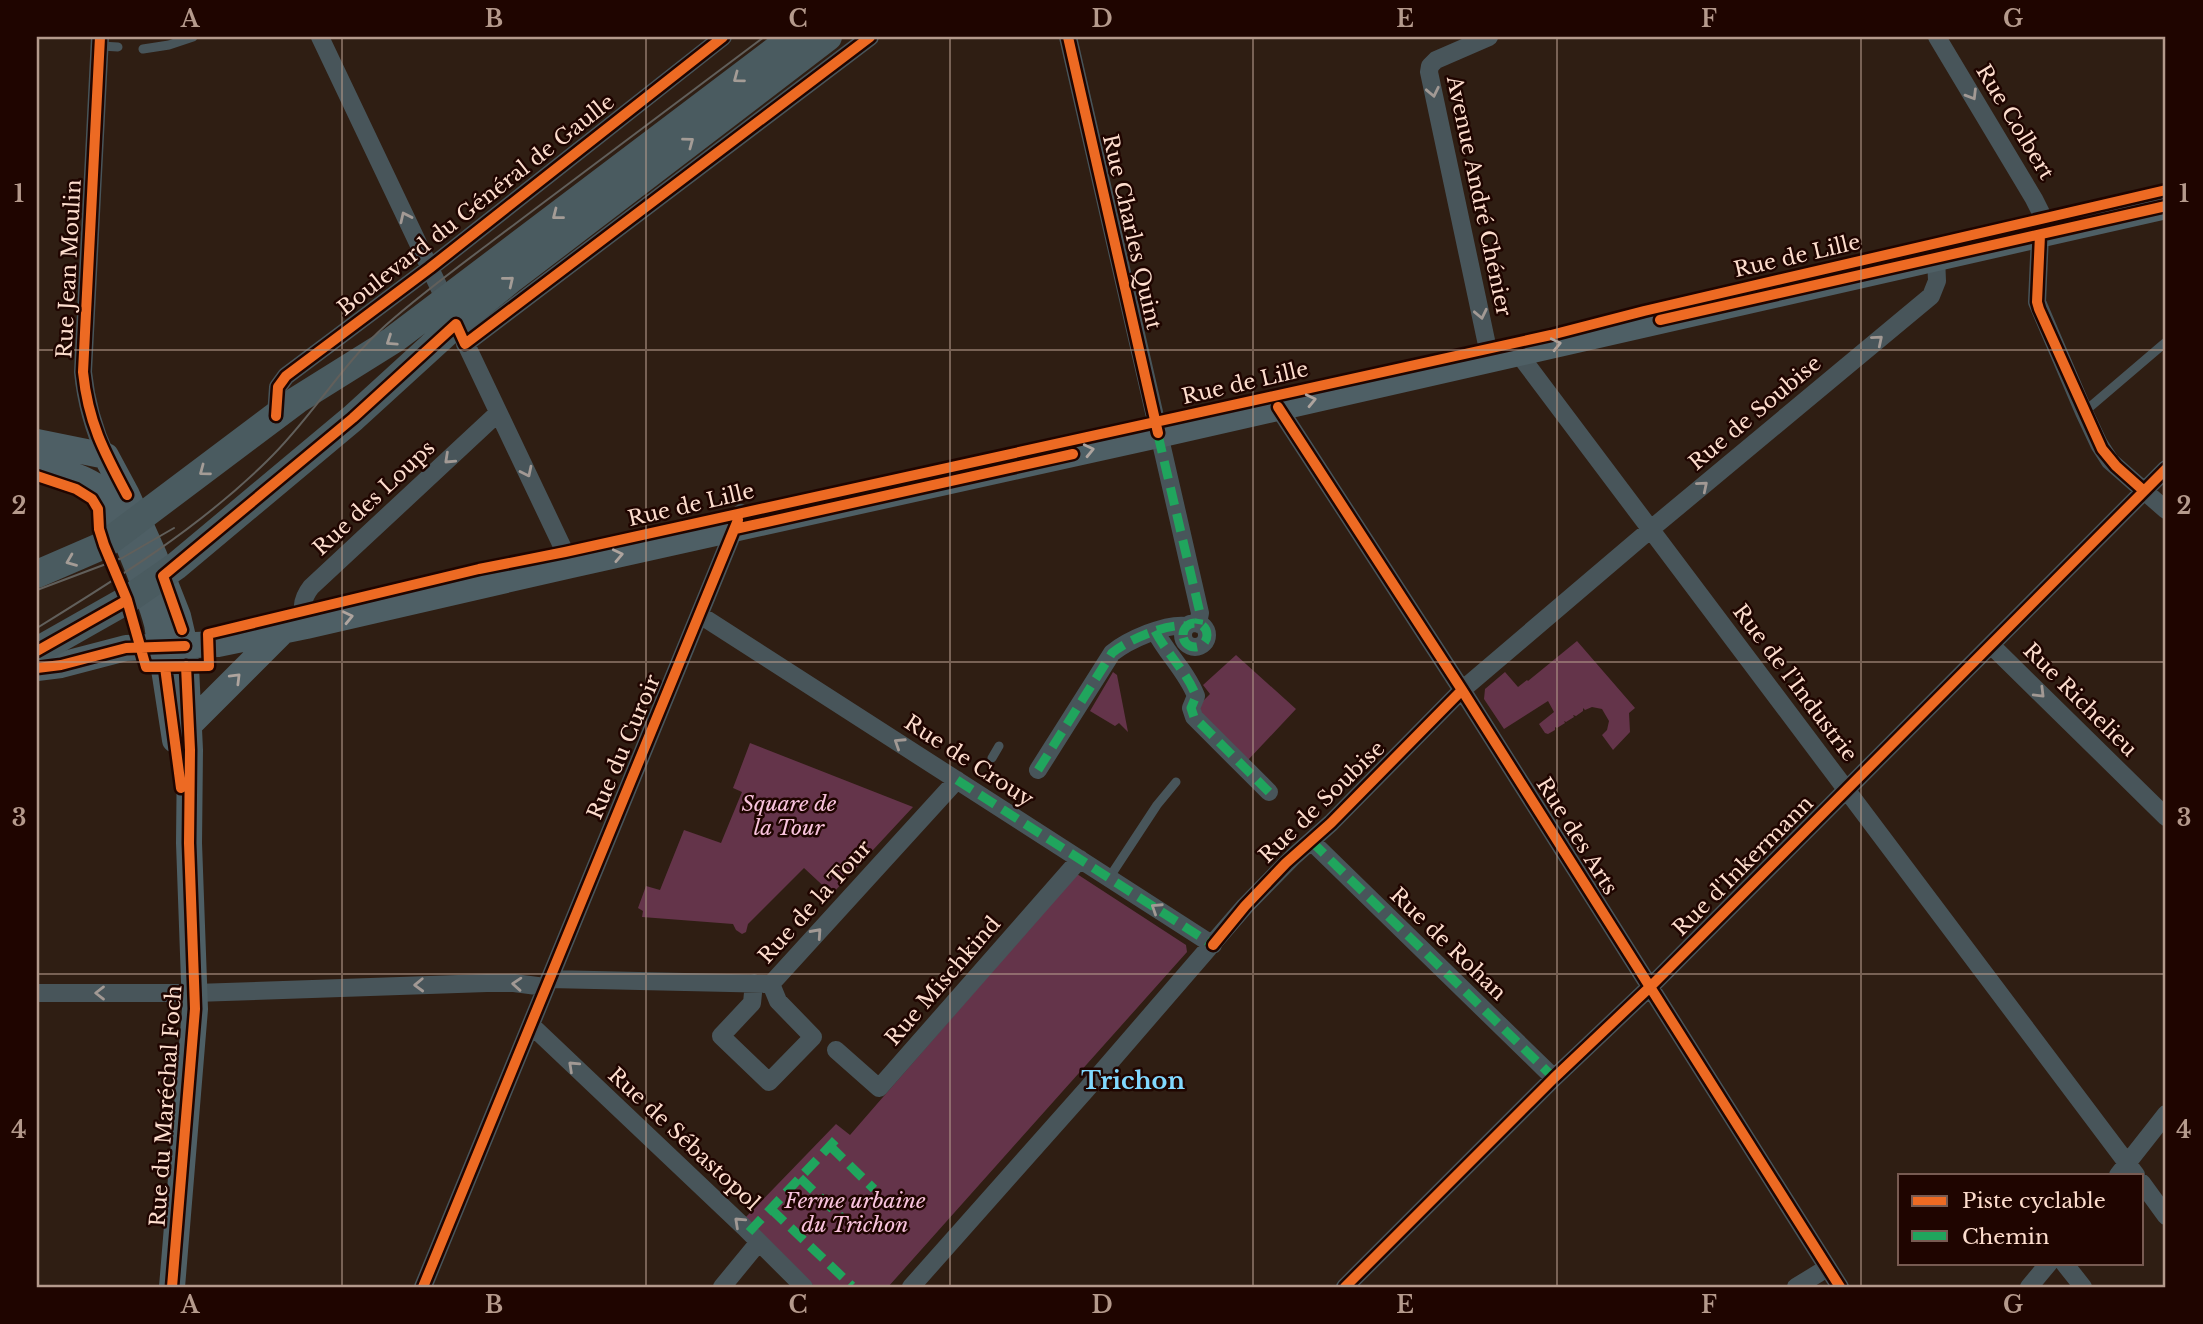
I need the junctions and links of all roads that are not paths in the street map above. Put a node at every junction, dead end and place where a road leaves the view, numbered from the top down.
1 (193, 37) edge
2 (320, 37) edge
3 (723, 37) edge
4 (793, 37) edge
5 (828, 37) edge
6 (870, 37) edge
7 (1068, 37) edge
8 (1489, 37) edge
9 (1937, 37) edge
10 (175, 40) edge
11 (106, 43) edge
12 (144, 49) dead end
13 (2166, 206) edge
14 (2045, 234) junction
15 (1937, 257) junction
16 (429, 268) junction
17 (456, 323) junction
18 (2166, 342) edge
19 (1518, 353) junction
20 (1490, 359) junction
21 (1278, 407) junction
22 (2084, 412) junction
23 (499, 413) junction
24 (276, 416) junction
25 (1157, 429) junction
26 (37, 442) edge
27 (106, 456) junction
28 (49, 468) edge
29 (2166, 468) edge
30 (2144, 491) junction
31 (2166, 510) edge
32 (738, 521) junction
33 (1651, 529) junction
34 (122, 532) junction
35 (571, 565) junction
36 (37, 574) edge
37 (154, 583) junction
38 (700, 615) junction
39 (294, 629) junction
40 (1155, 632) junction
41 (1991, 645) junction
42 (173, 646) junction
43 (37, 651) edge
44 (37, 668) edge
45 (1462, 690) junction
46 (189, 726) junction
47 (999, 746) dead end
48 (992, 758) dead end
49 (1038, 769) dead end
50 (957, 780) junction
51 (1176, 782) dead end
52 (1846, 790) junction
53 (1269, 792) dead end
54 (2166, 817) edge
55 (1311, 841) junction
56 (189, 843) junction
57 (1080, 859) junction
58 (1109, 878) junction
59 (1213, 945) junction
60 (547, 983) junction
61 (763, 984) junction
62 (1650, 987) junction
63 (37, 993) edge
64 (195, 993) junction
65 (531, 1025) junction
66 (836, 1050) dead end
67 (1554, 1078) junction
68 (2166, 1114) edge
69 (2127, 1171) edge
70 (2144, 1186) edge
71 (2166, 1216) edge
72 (759, 1242) junction
73 (2048, 1264) edge
74 (2065, 1264) edge
75 (1827, 1268) junction
76 (172, 1287) edge
77 (424, 1287) edge
78 (722, 1287) edge
79 (804, 1287) edge
80 (911, 1287) edge
81 (1345, 1287) edge
82 (1796, 1287) edge
83 (1840, 1287) edge
84 (2029, 1287) edge
85 (2083, 1287) edge

1 - 10 lane
16 -> 2 street
3 - 16 street, Boulevard du Général de Gaulle
4 -> 17 main road
17 -> 5 main road
6 - 17 street
7 - 25 street, Rue Charles Quint
8 -> 20 street, Avenue André Chénier
9 -> 14 street, Rue Colbert
10 - 12 lane
11 - 27 street, Rue Jean Moulin
13 - 14 street, Rue de Lille
14 - 15 street, Rue de Lille
14 - 22 street
19 -> 15 street, Rue de Lille
33 -> 15 street, Rue de Soubise
16 - 17 street
16 - 24 street, Boulevard du Général de Gaulle
17 - 23 street
17 -> 24 main road
17 - 37 main road
18 - 22 lane
19 - 20 street, Rue de Lille
19 - 33 street, Rue de l'Industrie
21 -> 20 street, Rue de Lille
21 - 25 street, Rue de Lille
21 - 45 street, Rue des Arts
22 - 30 street
23 -> 35 street
23 -> 39 street, Rue des Loups
24 -> 34 main road
32 -> 25 street, Rue de Lille
25 - 40 street, Rue Charles Quint
26 - 27 street
27 - 28 street
27 - 34 street, Rue Jean Moulin
28 - 34 street
29 - 30 street, Rue d'Inkermann
30 - 31 street
30 - 41 street, Rue d'Inkermann
35 -> 32 street, Rue de Lille
32 - 38 street, Rue du Curoir
33 - 45 street, Rue de Soubise
33 - 52 street, Rue de l'Industrie
34 -> 36 main road
34 - 37 street, Rue du Maréchal Foch
39 -> 35 street, Rue de Lille
37 - 42 street, Rue du Maréchal Foch
37 - 43 main road
50 -> 38 street, Rue de Crouy
38 - 60 street, Rue du Curoir
39 - 42 street, Rue de Lille
46 -> 39 street
40 - 49 street
40 - 53 street
41 - 52 street, Rue d'Inkermann
41 -> 54 street, Rue Richelieu
42 - 44 street, Rue de Lille
42 - 46 street, Rue du Maréchal Foch
42 - 56 street, Rue du Maréchal Foch
45 - 55 street, Rue de Soubise
45 - 62 street, Rue des Arts
46 - 56 street, Rue du Maréchal Foch
47 - 48 lane
50 - 57 street, Rue de Crouy
61 -> 50 street, Rue de la Tour
51 - 58 lane
52 - 62 street, Rue d'Inkermann
52 - 69 street, Rue de l'Industrie
55 - 59 street, Rue de Soubise
55 - 67 street, Rue de Rohan
56 - 64 street, Rue du Maréchal Foch
57 - 58 street, Rue de Crouy
57 - 66 street, Rue Mischkind
59 -> 58 street, Rue de Crouy
59 - 80 street, Rue de Soubise
60 - 61 street, Rue de la Tour
60 -> 64 street
60 - 65 street, Rue du Curoir
61 - 61 street
62 - 67 street, Rue d'Inkermann
62 - 75 street, Rue des Arts
64 -> 63 street
64 - 76 street, Rue du Maréchal Foch
72 -> 65 street, Rue de Sébastopol
65 - 77 street
67 - 81 street, Rue d'Inkermann
68 - 69 street
70 - 71 street
72 - 78 street
72 - 79 street, Rue de Sébastopol
73 - 84 street
74 - 85 street
75 - 82 street
75 - 83 street, Rue des Arts

